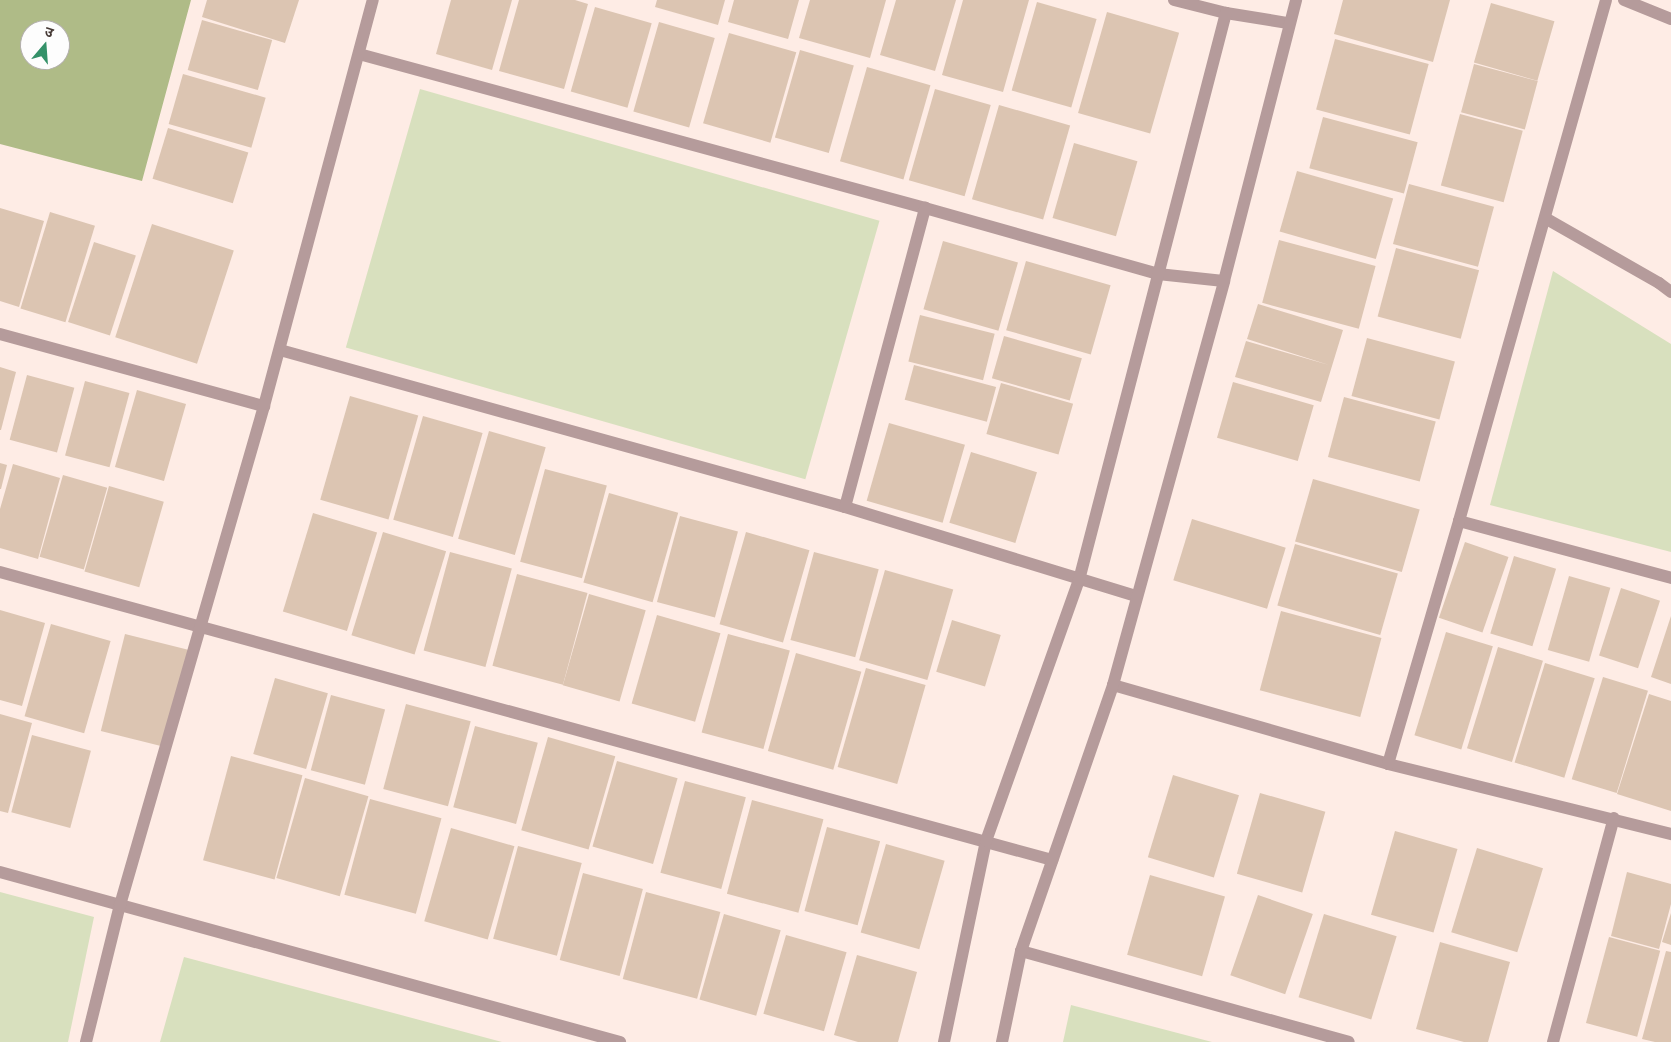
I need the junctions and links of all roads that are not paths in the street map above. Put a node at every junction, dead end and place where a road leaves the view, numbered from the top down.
1 (373, 0) edge
2 (1174, 0) edge
3 (1296, 0) edge
4 (1606, 0) edge
5 (1624, 0) edge
6 (1226, 13) junction
7 (1671, 19) edge
8 (1288, 23) junction
9 (359, 54) junction
10 (925, 208) junction
11 (1544, 218) junction
12 (1158, 274) junction
13 (1224, 282) junction
14 (1671, 292) edge
15 (0, 334) edge
16 (280, 350) junction
17 (264, 406) junction
18 (845, 507) junction
19 (1459, 521) junction
20 (0, 572) edge
21 (1671, 578) edge
22 (1079, 580) junction
23 (1137, 596) junction
24 (202, 626) junction
25 (1113, 685) junction
26 (1388, 764) junction
27 (1614, 818) junction
28 (1671, 834) edge
29 (986, 841) junction
30 (1052, 860) junction
31 (0, 872) edge
32 (120, 905) junction
33 (1020, 951) junction
34 (86, 1042) edge
35 (620, 1042) edge
36 (944, 1042) edge
37 (1002, 1042) edge
38 (1349, 1042) edge
39 (1553, 1042) edge

1 - 9 street
2 - 6 street
3 - 8 street
4 - 11 street
5 - 7 street
6 - 8 street
6 - 12 street
8 - 13 street
9 - 10 street
9 - 16 street
10 - 12 street
10 - 18 street
11 - 14 street
11 - 19 street
12 - 13 street
12 - 22 street
13 - 23 street
15 - 17 street
16 - 17 street
16 - 18 street
17 - 24 street
18 - 22 street
19 - 21 street
19 - 26 street
20 - 24 street
22 - 23 street
22 - 29 street
23 - 25 street
24 - 29 street
24 - 32 street
25 - 26 street
25 - 30 street
26 - 27 street
27 - 28 street
27 - 39 street
29 - 30 street
29 - 36 street
30 - 33 street
31 - 32 street
32 - 34 street
32 - 35 street
33 - 37 street
33 - 38 street

